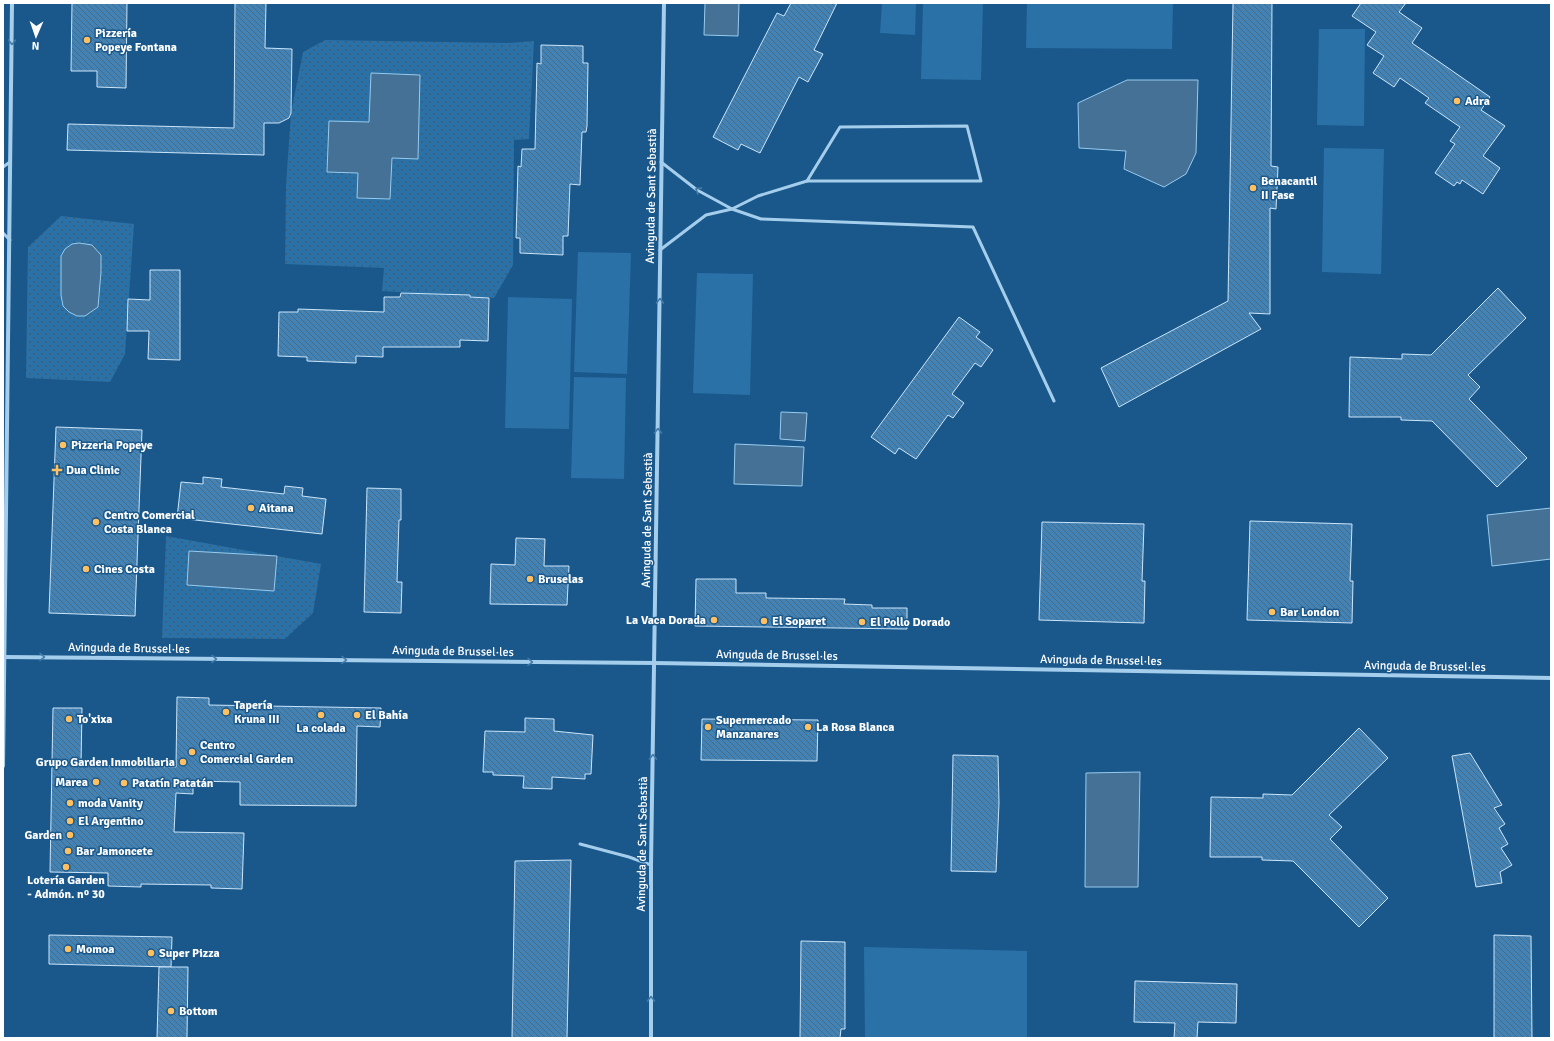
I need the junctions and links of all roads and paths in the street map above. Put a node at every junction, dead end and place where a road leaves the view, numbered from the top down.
1 (12, 3) edge
2 (664, 3) edge
3 (10, 162) junction
4 (661, 162) junction
5 (3, 167) edge
6 (807, 181) junction
7 (732, 209) junction
8 (3, 233) edge
9 (10, 240) junction
10 (660, 250) junction
11 (1054, 401) dead end
12 (4, 657) edge
13 (655, 663) junction
14 (1551, 678) edge
15 (3, 766) edge
16 (580, 844) dead end
17 (651, 865) junction
18 (651, 1038) edge

1 -> 3 street
2 - 4 street, Avinguda de Sant Sebastià
3 - 5 lane
3 - 9 street
7 -> 4 lane
4 - 10 street, Avinguda de Sant Sebastià
6 - 6 lane
6 - 7 lane
7 - 10 lane
7 - 11 lane
8 - 9 lane
9 - 12 street
13 -> 10 street, Avinguda de Sant Sebastià
12 -> 13 street, Avinguda de Brussel·les
12 - 15 street
13 - 14 street, Avinguda de Brussel·les
17 -> 13 street, Avinguda de Sant Sebastià
16 - 17 lane
18 -> 17 street, Avinguda de Sant Sebastià

